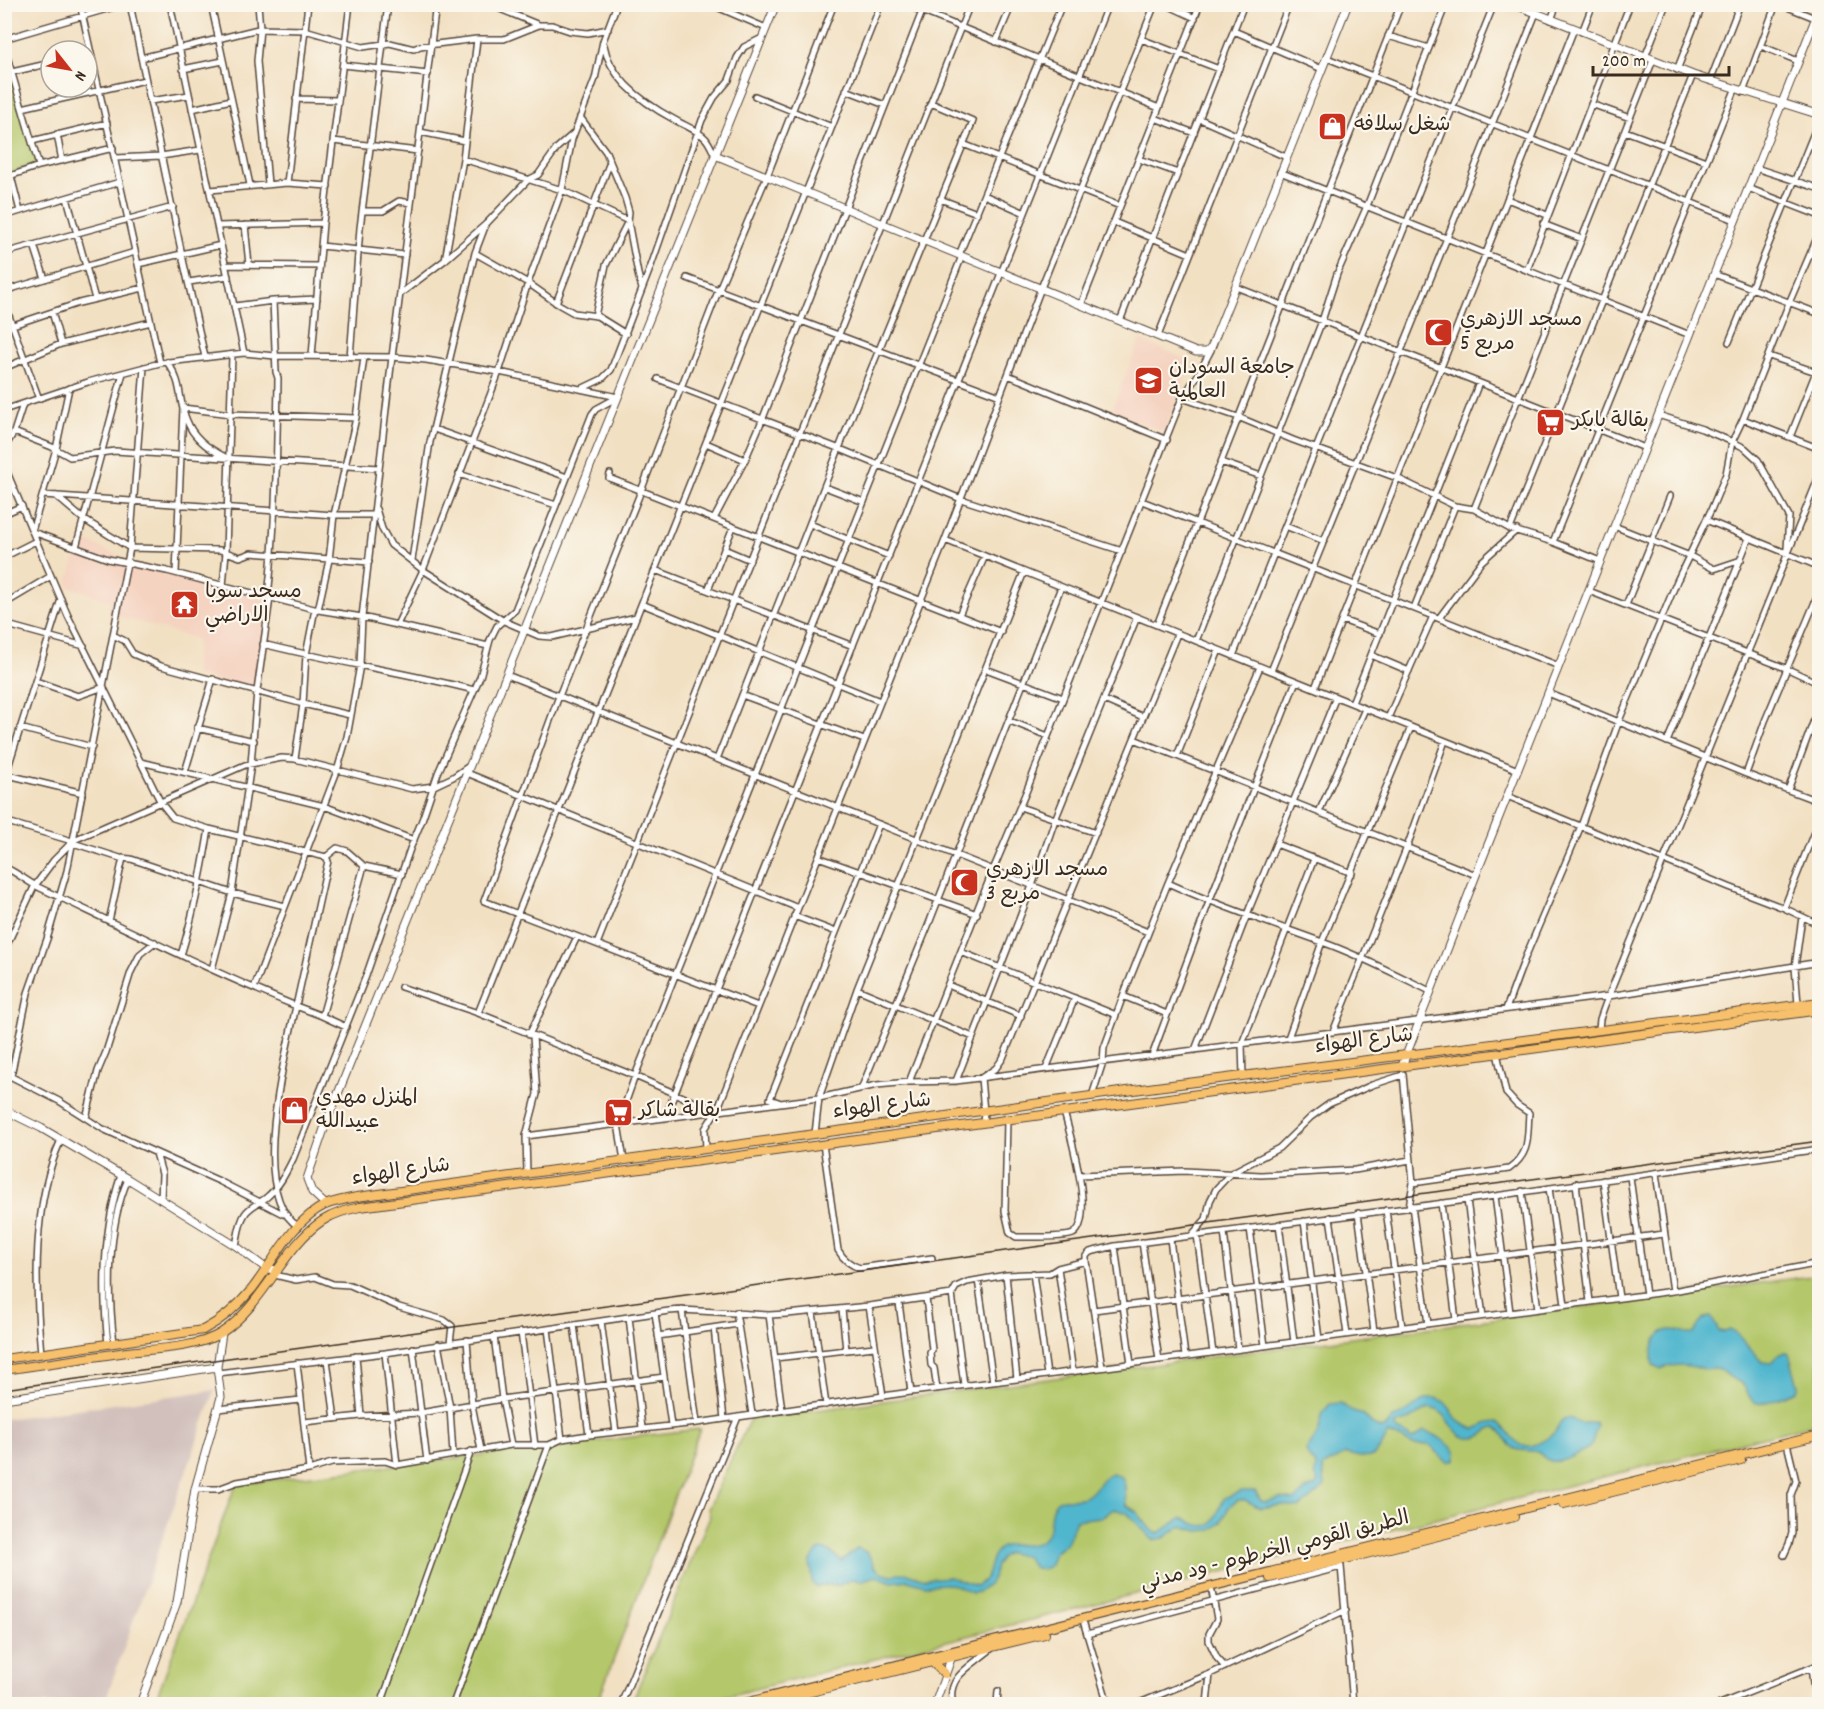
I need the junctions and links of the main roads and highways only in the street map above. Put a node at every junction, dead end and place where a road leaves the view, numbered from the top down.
1 (1820, 1002) edge
2 (1820, 1010) edge
3 (4, 1359) edge
4 (4, 1370) edge
5 (1820, 1435) edge
6 (1820, 1441) edge
7 (1340, 1561) junction
8 (952, 1654) junction
9 (932, 1662) junction
10 (945, 1674) road end
11 (740, 1704) edge
12 (763, 1704) edge

1 - 3 main road, شارع الهواء
2 - 4 main road, شارع الهواء
5 - 7 main road, الطريق القومي الخرطوم - ود مدني
6 - 7 main road, الطريق القومي الخرطوم - ود مدني
7 - 8 main road, الطريق القومي الخرطوم - ود مدني
7 - 8 main road, الطريق القومي الخرطوم - ود مدني
8 - 9 main road, الطريق القومي الخرطوم - ود مدني
8 - 11 main road, الطريق القومي الخرطوم - ود مدني
9 - 10 main road
9 - 12 main road, الطريق القومي الخرطوم - ود مدني

